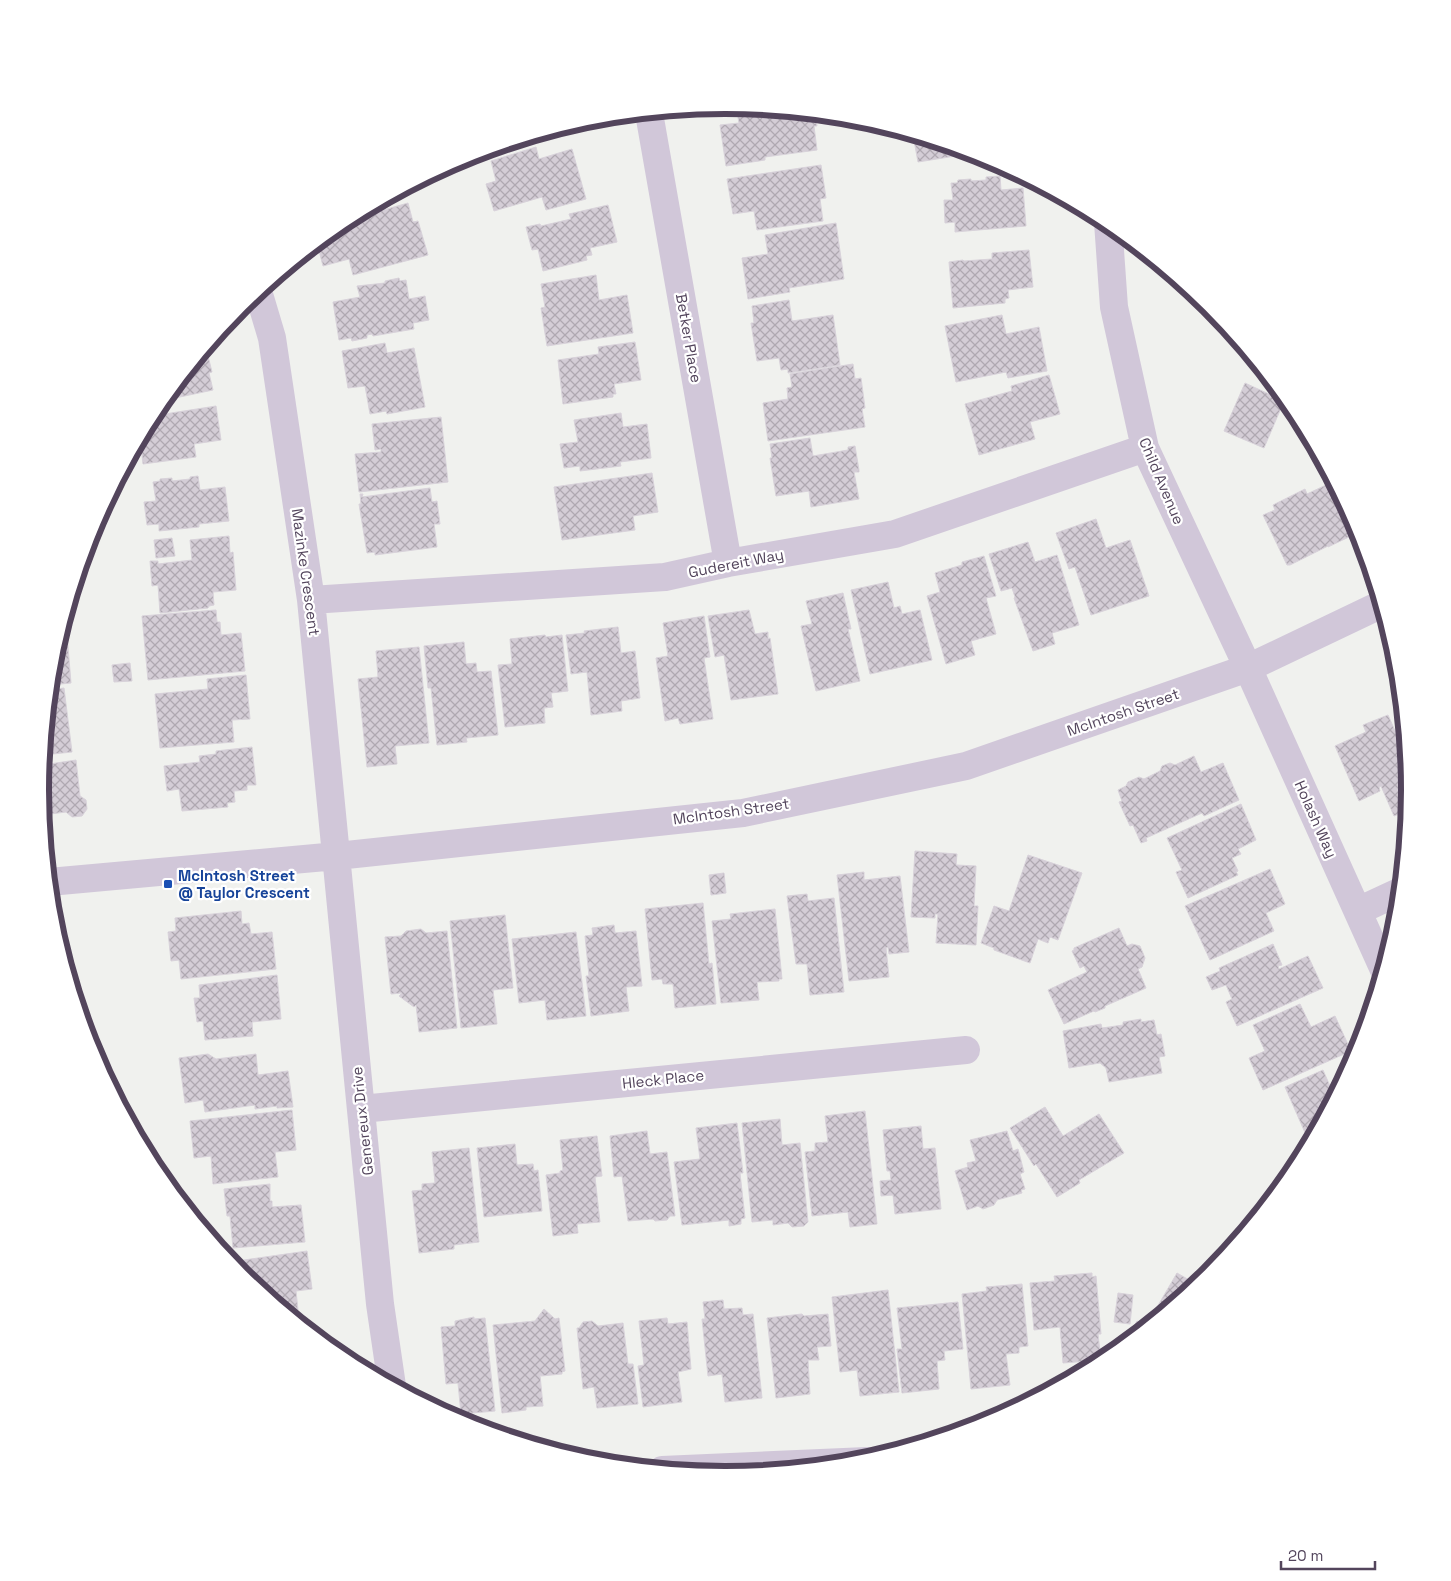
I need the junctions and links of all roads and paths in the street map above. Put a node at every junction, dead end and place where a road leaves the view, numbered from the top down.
1 (650, 119) edge
2 (1109, 234) edge
3 (260, 299) edge
4 (1145, 448) junction
5 (728, 563) junction
6 (311, 600) junction
7 (1376, 607) edge
8 (1248, 668) junction
9 (337, 856) junction
10 (55, 881) edge
11 (1393, 895) edge
12 (1358, 911) junction
13 (1380, 961) edge
14 (966, 1050) dead end
15 (361, 1109) junction
16 (391, 1379) edge
17 (790, 1464) edge
18 (724, 1467) edge

1 - 5 street, Betker Place
2 - 4 street, Child Avenue
3 - 6 street, Mazinke Crescent
4 - 5 street, Gudereit Way
4 - 8 street, Child Avenue
5 - 6 street, Gudereit Way
6 - 9 street, Mazinke Crescent
7 - 8 street, McIntosh Street
8 - 9 street, McIntosh Street
8 - 12 street, Holash Way
9 - 10 street, McIntosh Street
9 - 15 street, Genereux Drive
11 - 12 street
12 - 13 street, Holash Way
14 - 15 street, Hleck Place
15 - 16 street, Genereux Drive
17 - 18 street

